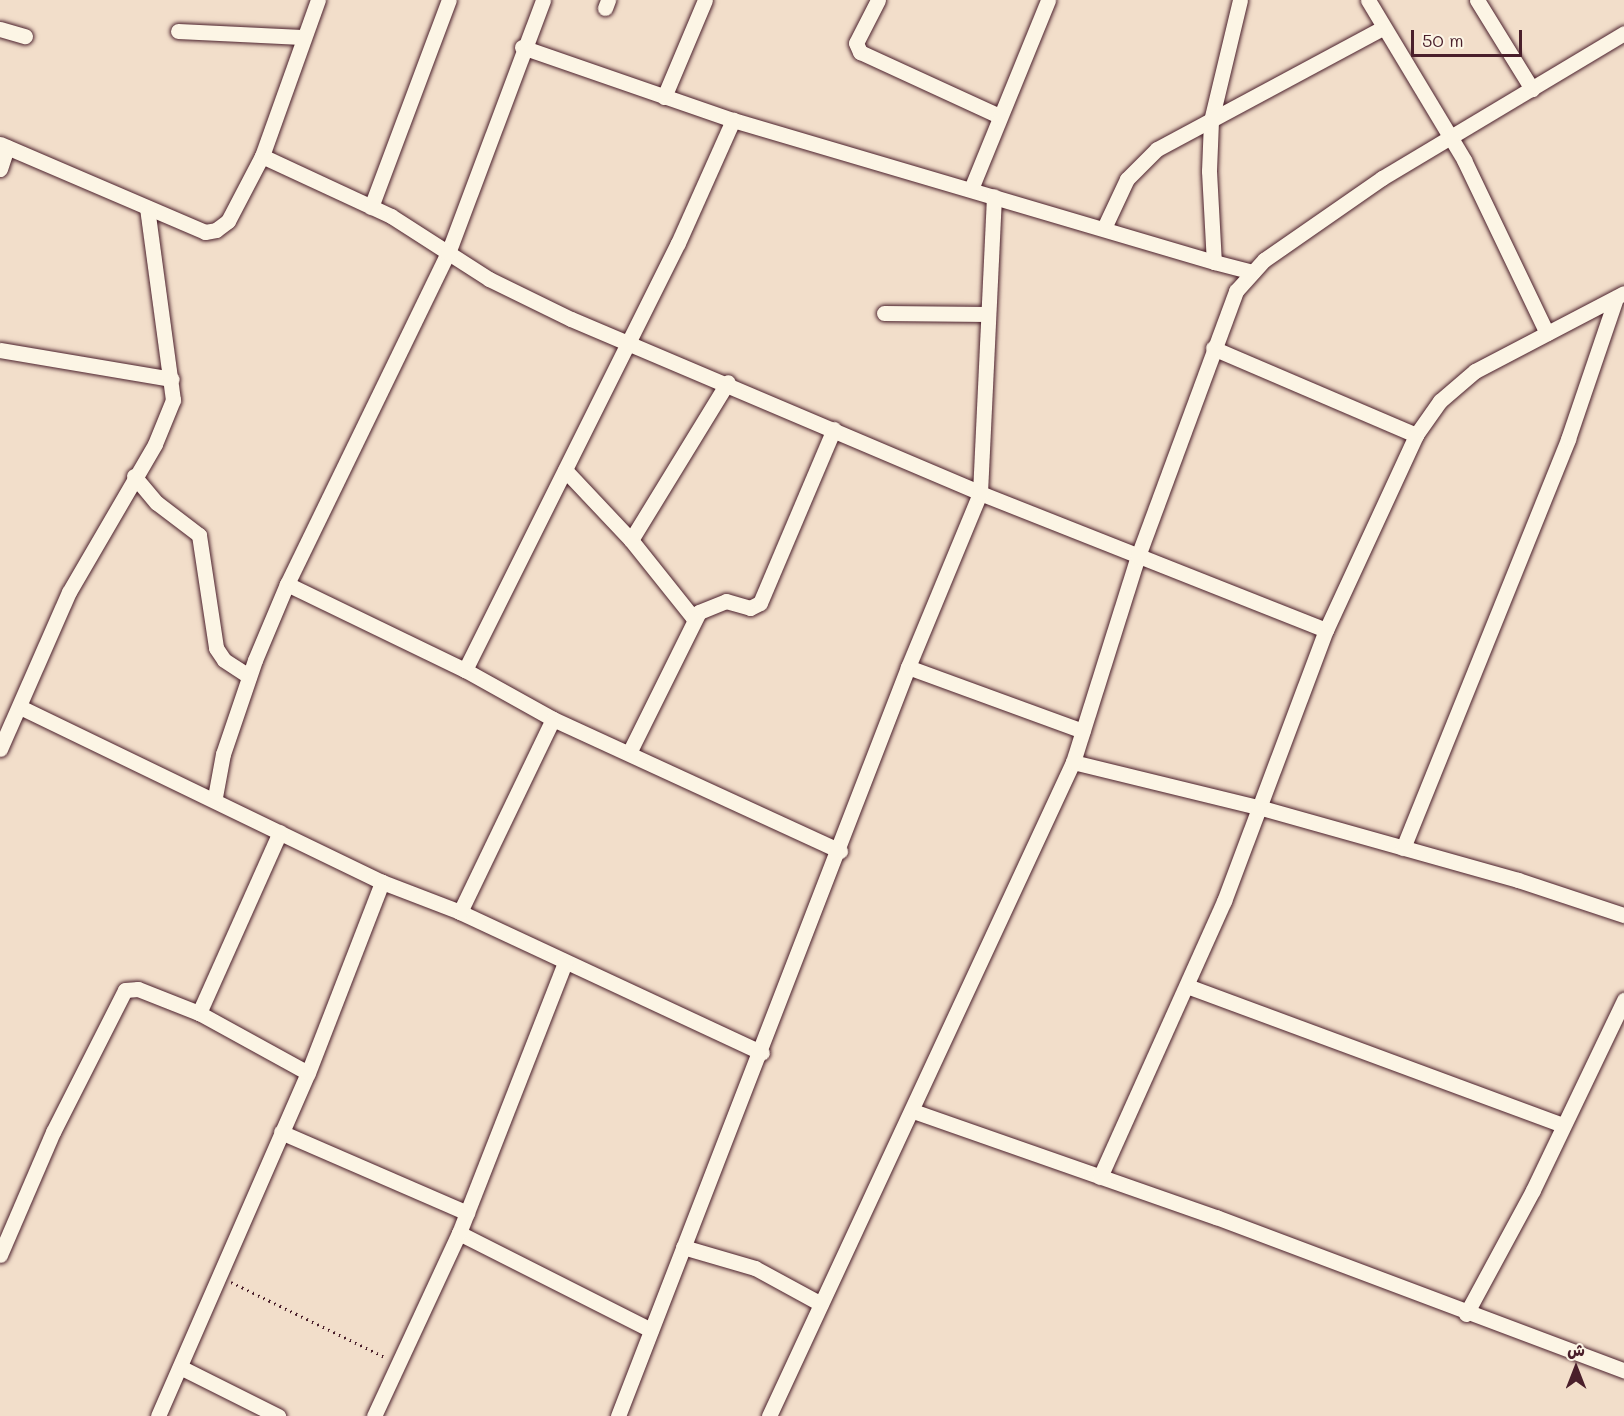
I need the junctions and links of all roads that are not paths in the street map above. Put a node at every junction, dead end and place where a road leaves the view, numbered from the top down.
1 (318, 0) edge
2 (449, 0) edge
3 (543, 0) edge
4 (705, 0) edge
5 (878, 0) edge
6 (1048, 0) edge
7 (1240, 0) edge
8 (1368, 0) edge
9 (1477, 0) edge
10 (1383, 28) junction
11 (0, 29) edge
12 (178, 31) dead end
13 (1624, 33) edge
14 (25, 36) dead end
15 (302, 37) junction
16 (522, 47) junction
17 (1532, 89) junction
18 (664, 97) junction
19 (999, 116) junction
20 (733, 120) junction
21 (1211, 121) junction
22 (1450, 135) junction
23 (3, 146) edge
24 (262, 156) junction
25 (0, 169) edge
26 (971, 189) junction
27 (994, 196) junction
28 (147, 207) junction
29 (371, 207) junction
30 (1104, 228) junction
31 (448, 253) junction
32 (1214, 262) junction
33 (1253, 272) junction
34 (1620, 295) edge
35 (884, 313) dead end
36 (988, 314) junction
37 (1547, 333) junction
38 (630, 340) junction
39 (1213, 348) junction
40 (0, 350) edge
41 (172, 379) junction
42 (728, 382) junction
43 (834, 429) junction
44 (1416, 435) junction
45 (565, 470) junction
46 (134, 476) junction
47 (980, 493) junction
48 (631, 540) junction
49 (1138, 556) junction
50 (287, 584) junction
51 (694, 619) junction
52 (1326, 630) junction
53 (908, 667) junction
54 (465, 670) junction
55 (249, 676) junction
56 (20, 707) junction
57 (553, 718) junction
58 (1083, 731) junction
59 (0, 749) edge
60 (630, 751) junction
61 (1073, 762) junction
62 (215, 797) junction
63 (1262, 808) junction
64 (280, 832) junction
65 (1403, 848) junction
66 (840, 851) junction
67 (382, 882) junction
68 (460, 912) junction
69 (1624, 915) edge
70 (565, 963) junction
71 (1186, 986) junction
72 (1624, 1000) edge
73 (199, 1013) junction
74 (762, 1053) junction
75 (308, 1073) junction
76 (913, 1111) junction
77 (1563, 1125) junction
78 (281, 1132) junction
79 (1100, 1177) junction
80 (467, 1213) junction
81 (459, 1233) junction
82 (683, 1247) junction
83 (0, 1255) edge
84 (821, 1304) junction
85 (1466, 1314) junction
86 (651, 1330) junction
87 (180, 1367) junction
88 (1624, 1370) edge
89 (158, 1416) edge
90 (278, 1416) edge
91 (374, 1416) edge
92 (618, 1416) edge
93 (769, 1416) edge

1 - 15 street
2 - 29 street
3 - 16 street
4 - 18 street
5 - 19 street
6 - 19 street
7 - 21 street
8 - 10 street
9 - 17 street
10 - 21 street
10 - 22 street
11 - 14 street
12 - 15 street
13 - 17 street
15 - 24 street
16 - 18 street
16 - 31 street
17 - 22 street
18 - 20 street
19 - 26 street
20 - 26 street
20 - 38 street
21 - 30 street
21 - 32 street
22 - 33 street
22 - 37 street
23 - 25 street
23 - 28 street
24 - 28 street
24 - 29 street
26 - 27 street
27 - 30 street
27 - 36 street
28 - 41 street
29 - 31 street
30 - 32 street
31 - 38 street
31 - 50 street
32 - 33 street
33 - 39 street
34 - 37 street
34 - 65 street
35 - 36 street
36 - 47 street
37 - 44 street
38 - 42 street
38 - 45 street
39 - 44 street
39 - 49 street
40 - 41 street
41 - 46 street
42 - 43 street
42 - 48 street
43 - 47 street
43 - 51 street
44 - 52 street
45 - 48 street
45 - 54 street
46 - 55 street
46 - 56 street
47 - 49 street
47 - 53 street
48 - 51 street
49 - 52 street
49 - 58 street
50 - 54 street
50 - 55 street
51 - 60 street
52 - 63 street
53 - 58 street
53 - 66 street
54 - 57 street
55 - 62 street
56 - 59 street
56 - 62 street
57 - 60 street
57 - 68 street
58 - 61 street
60 - 66 street
61 - 63 street
61 - 76 street
62 - 64 street
63 - 65 street
63 - 71 street
64 - 67 street
64 - 73 street
65 - 69 street
66 - 74 street
67 - 68 street
67 - 75 street
68 - 70 street
70 - 74 street
70 - 80 street
71 - 77 street
71 - 79 street
72 - 77 street
73 - 75 street
73 - 83 street
74 - 82 street
75 - 78 street
76 - 79 street
76 - 84 street
77 - 85 street
78 - 80 street
78 - 87 street
79 - 85 street
80 - 81 street
81 - 86 street
81 - 91 street
82 - 84 street
82 - 86 street
84 - 93 street
85 - 88 street
86 - 92 street
87 - 89 street
87 - 90 street

